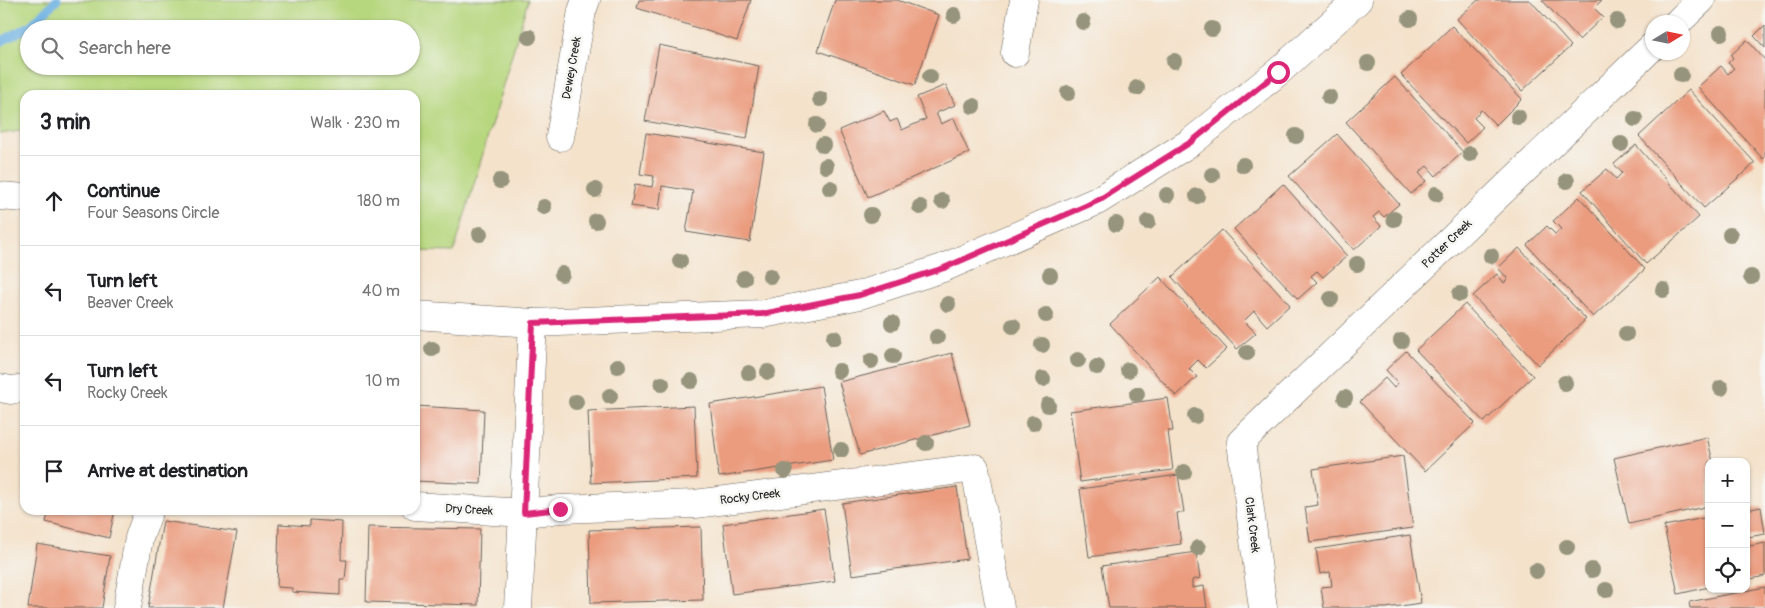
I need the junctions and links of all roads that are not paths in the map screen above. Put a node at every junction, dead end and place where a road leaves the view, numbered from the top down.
1 (586, 0) edge
2 (1024, 0) edge
3 (1358, 0) edge
4 (1701, 0) edge
5 (1685, 15) edge
6 (1015, 53) dead end
7 (1645, 54) edge
8 (560, 137) dead end
9 (0, 196) edge
10 (20, 198) edge
11 (420, 315) edge
12 (533, 323) junction
13 (1242, 442) joint
14 (420, 506) edge
15 (524, 513) junction
16 (147, 515) edge
17 (127, 608) edge
18 (518, 608) edge
19 (1000, 608) edge
20 (1263, 608) edge

1 - 8 street, Dewey Creek
2 - 6 street
3 - 12 street
4 - 5 street
7 - 13 street, Potter Creek
9 - 10 street
11 - 12 street
12 - 15 street
13 - 20 street, Clark Creek
14 - 15 street, Dry Creek
15 - 18 street
15 - 19 street, Rocky Creek
16 - 17 street

